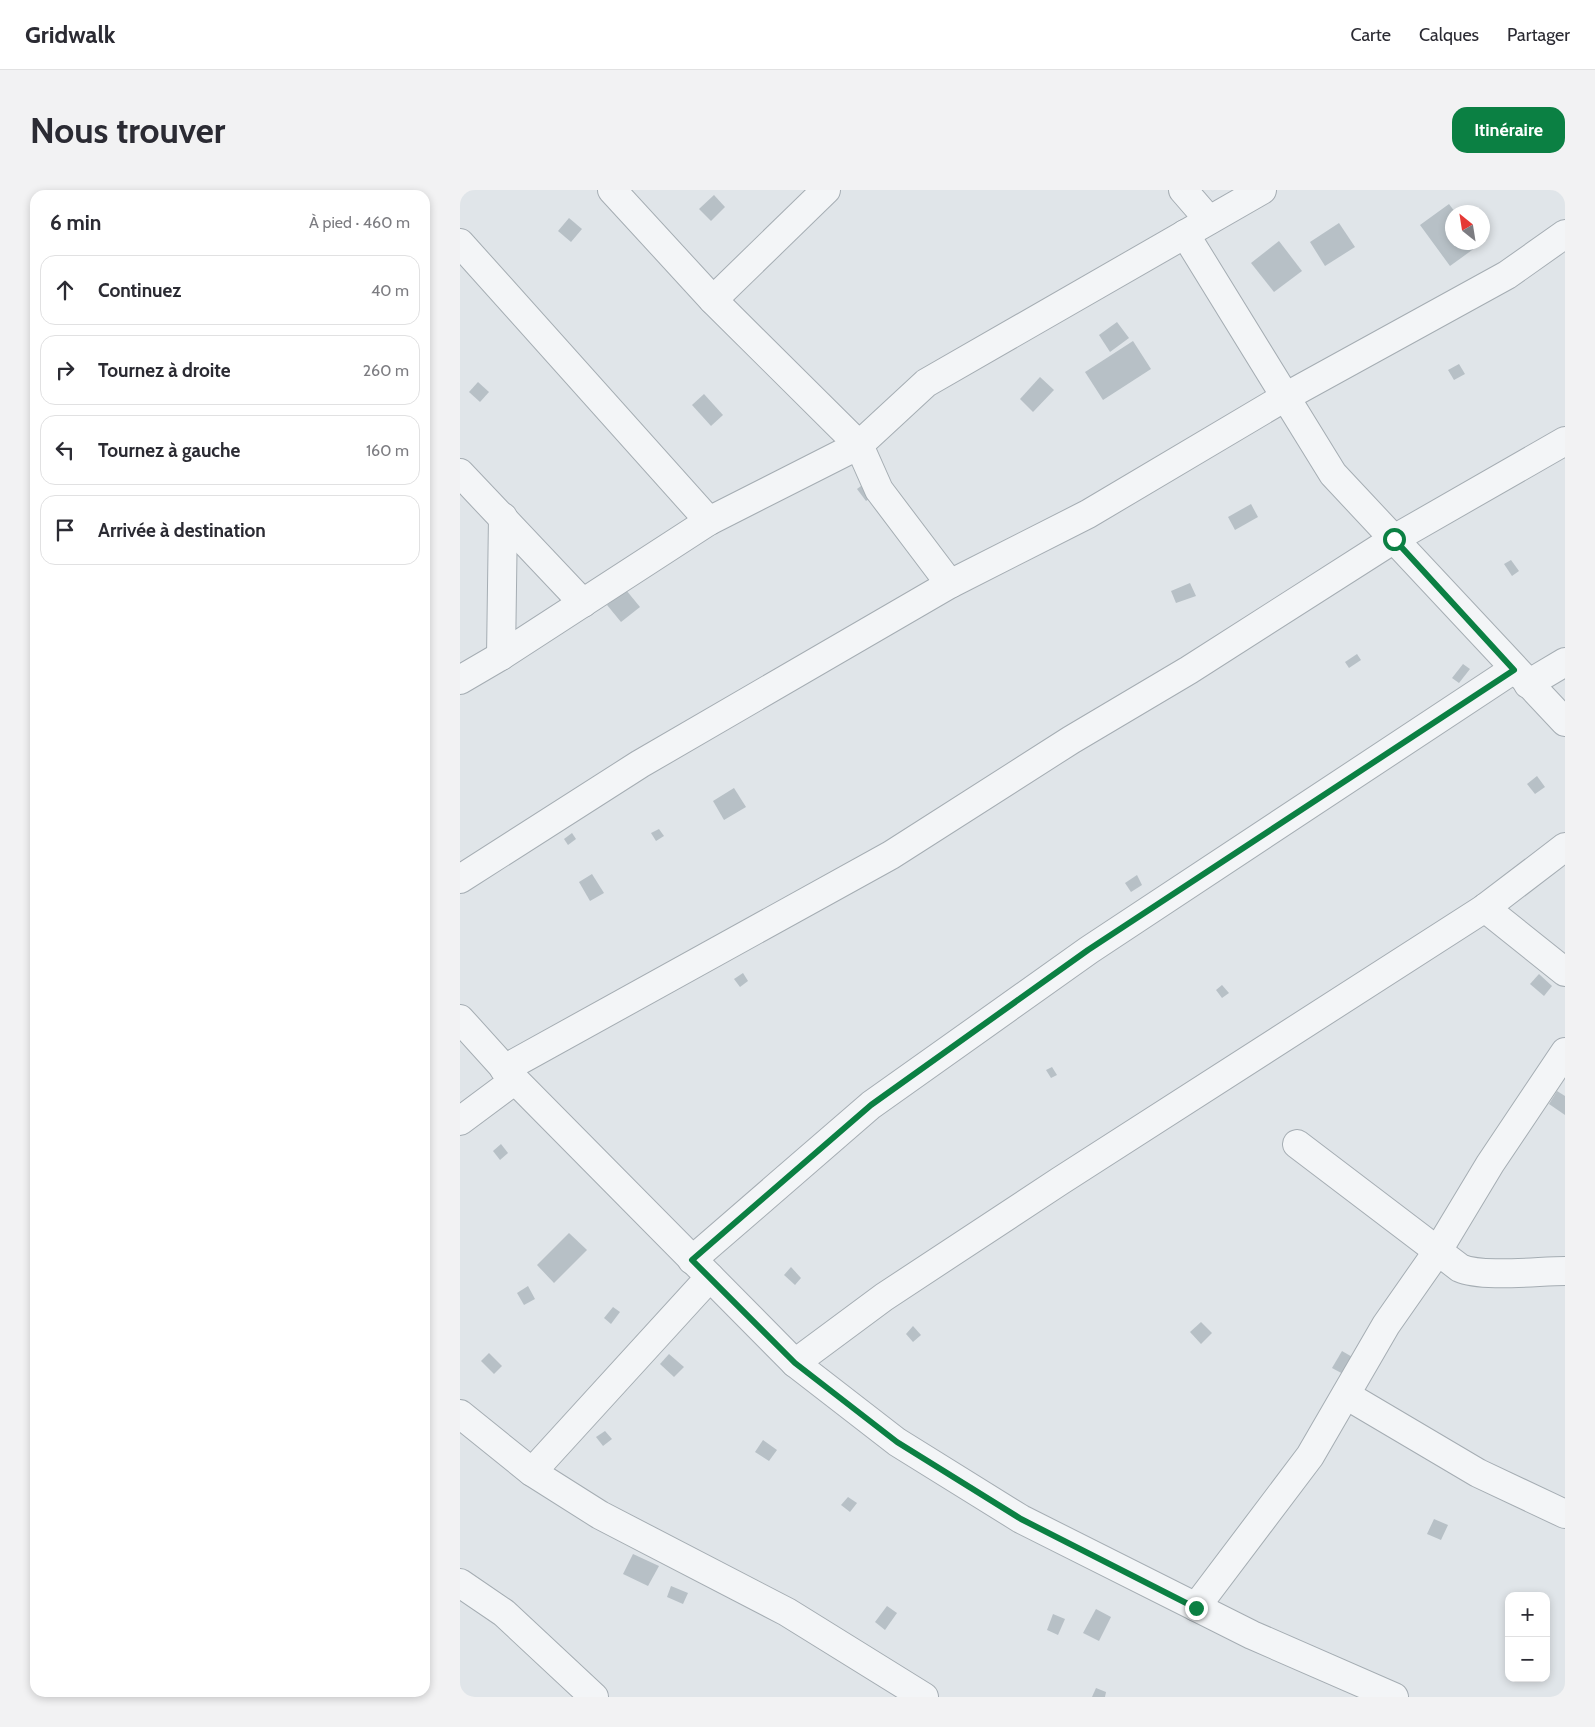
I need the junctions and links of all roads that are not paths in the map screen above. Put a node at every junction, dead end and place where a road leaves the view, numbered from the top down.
1 (612, 190) edge
2 (826, 190) edge
3 (1183, 190) edge
4 (1262, 190) edge
5 (1209, 220) junction
6 (1185, 234) junction
7 (1565, 234) edge
8 (460, 243) edge
9 (713, 300) junction
10 (1287, 396) junction
11 (1565, 441) edge
12 (859, 445) junction
13 (460, 473) edge
14 (503, 517) junction
15 (709, 521) junction
16 (1394, 539) junction
17 (950, 584) junction
18 (583, 603) junction
19 (501, 656) junction
20 (1565, 662) edge
21 (1521, 677) junction
22 (460, 680) edge
23 (1565, 722) edge
24 (1565, 847) edge
25 (460, 879) edge
26 (1485, 908) junction
27 (1565, 972) edge
28 (460, 1019) edge
29 (1565, 1052) edge
30 (510, 1075) junction
31 (460, 1121) edge
32 (1297, 1144) dead end
33 (1437, 1252) junction
34 (701, 1268) junction
35 (1565, 1271) edge
36 (795, 1363) junction
37 (1346, 1394) junction
38 (460, 1414) edge
39 (532, 1472) junction
40 (1565, 1514) edge
41 (460, 1583) edge
42 (1196, 1608) junction
43 (594, 1697) edge
44 (924, 1697) edge
45 (1394, 1697) edge

1 - 9 street
2 - 9 street
3 - 5 street
4 - 5 street
5 - 6 street
6 - 10 street
6 - 12 street
7 - 10 street
8 - 15 street
9 - 12 street
10 - 16 street
10 - 17 street
11 - 16 street
12 - 15 street
12 - 17 street
13 - 14 street
14 - 18 street
14 - 19 street
15 - 18 street
16 - 21 street
16 - 30 street
17 - 25 street
18 - 19 street
19 - 22 street
20 - 21 street
21 - 23 street
21 - 34 street
24 - 26 street
26 - 27 street
26 - 36 street
28 - 30 street
29 - 33 street
30 - 31 street
30 - 34 street
32 - 33 street
33 - 35 street
33 - 37 street
34 - 36 street
34 - 39 street
36 - 42 street
37 - 40 street
37 - 42 street
38 - 39 street
39 - 44 street
41 - 43 street
42 - 45 street

